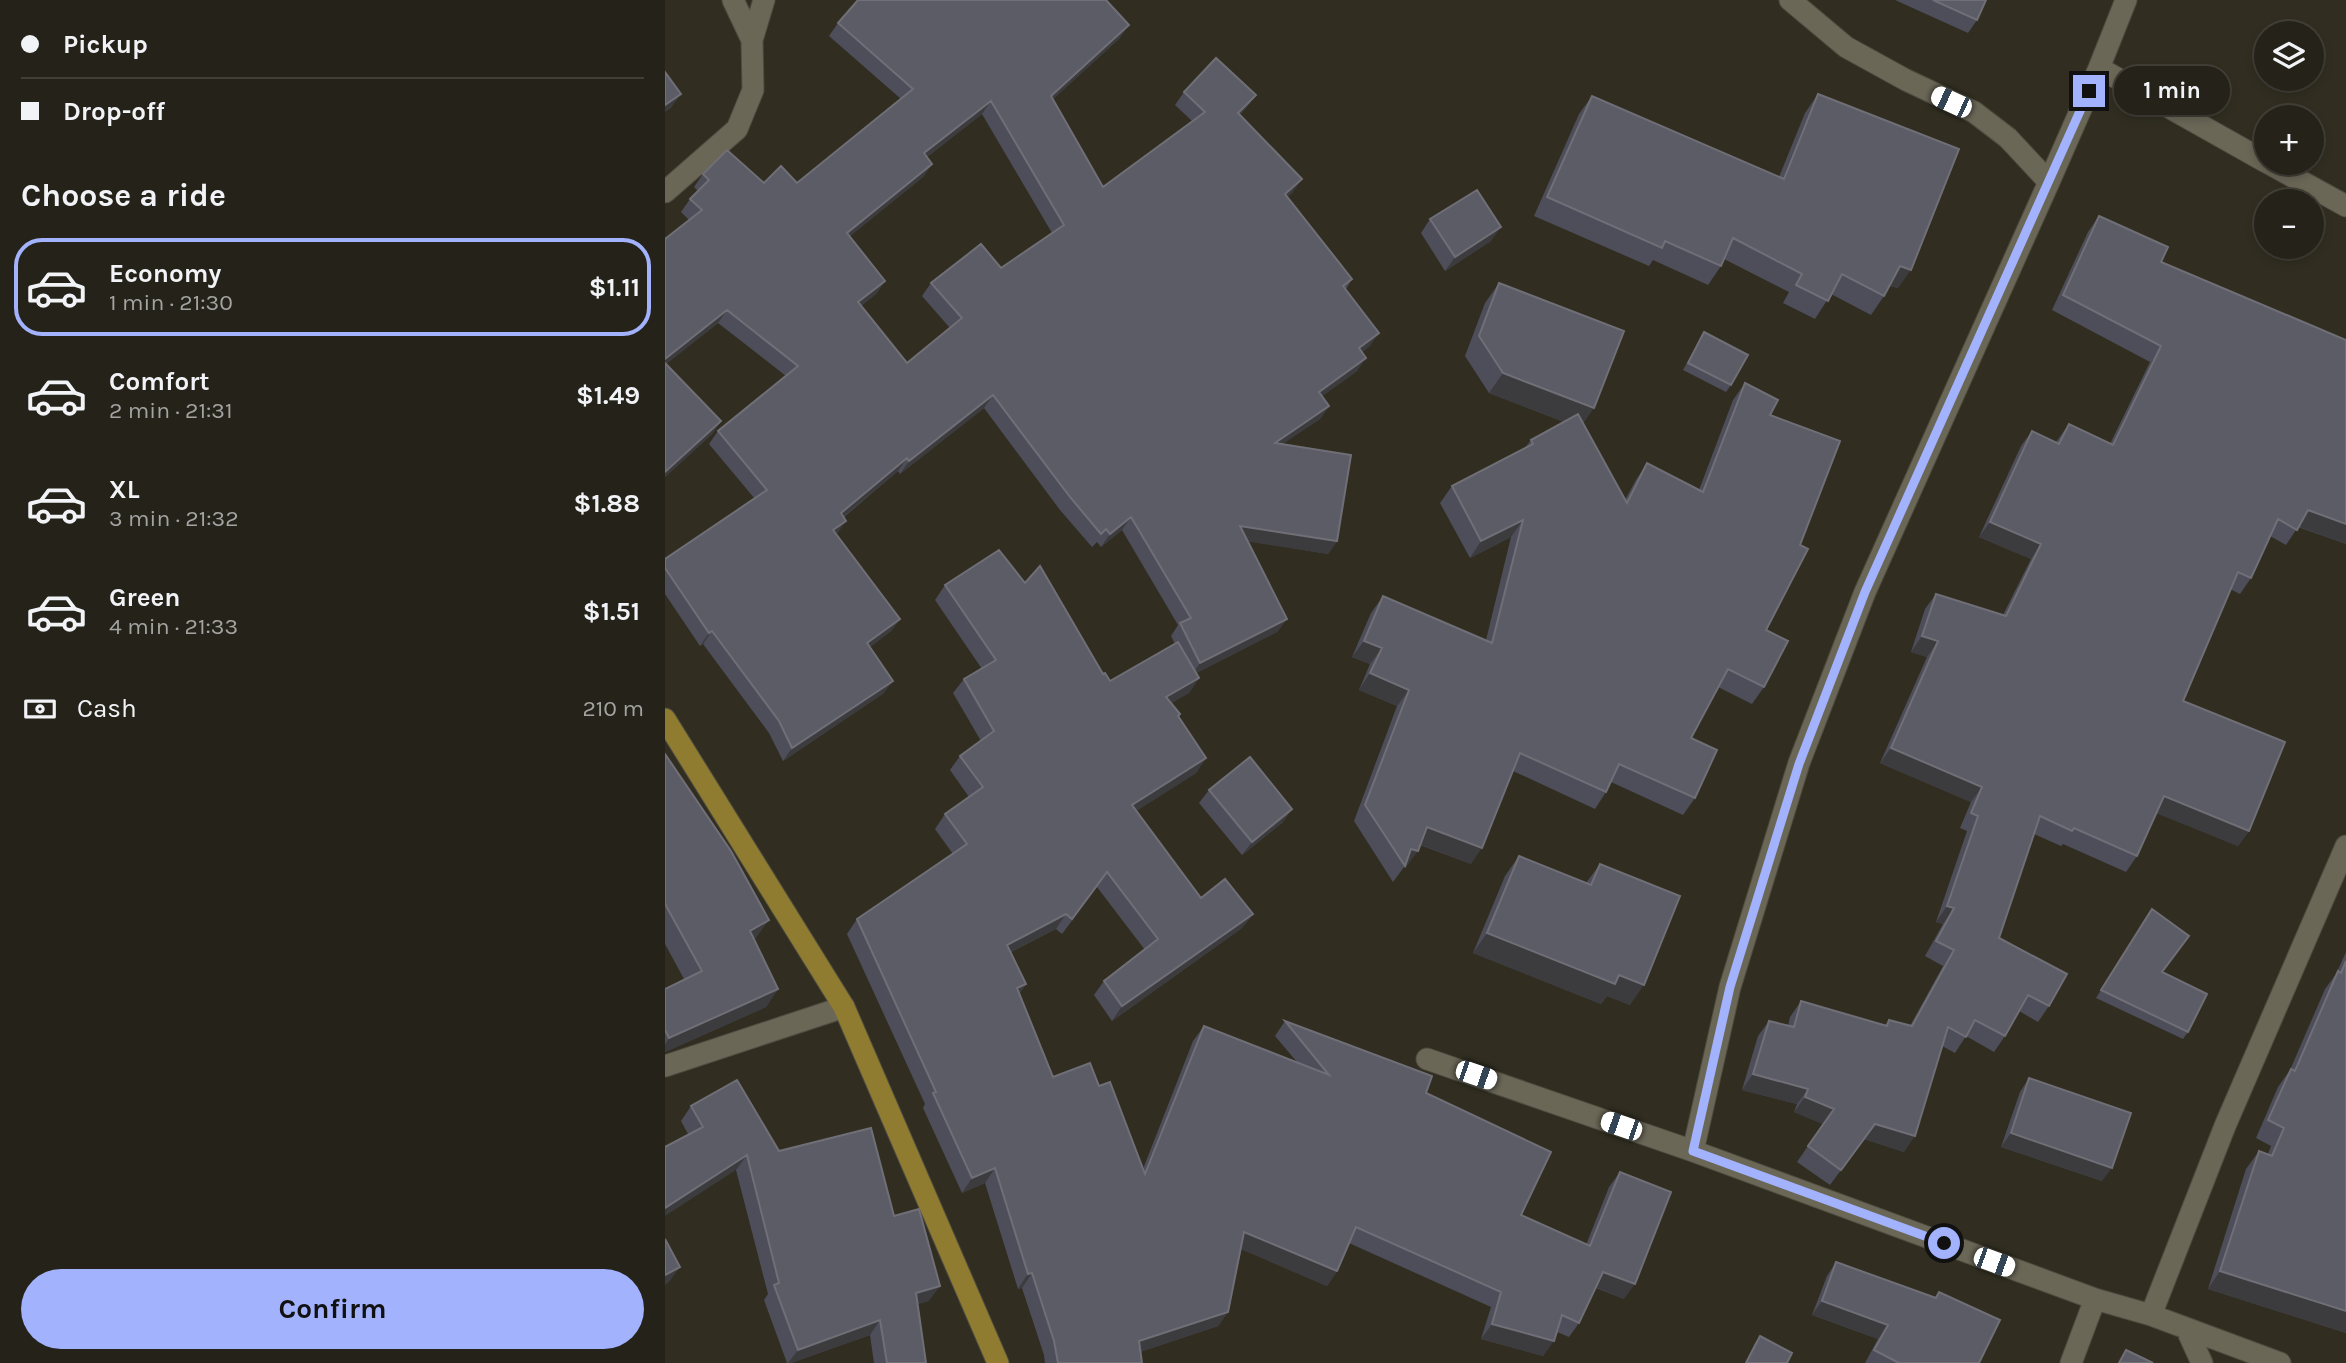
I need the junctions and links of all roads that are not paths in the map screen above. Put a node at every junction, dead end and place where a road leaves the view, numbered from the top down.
1 (733, 0) edge
2 (764, 0) edge
3 (1790, 0) edge
4 (2126, 0) edge
5 (752, 40) junction
6 (2099, 68) junction
7 (2254, 155) edge
8 (2290, 175) edge
9 (2049, 182) junction
10 (665, 192) edge
11 (2346, 206) edge
12 (665, 719) edge
13 (2346, 846) edge
14 (843, 1007) junction
15 (1427, 1059) dead end
16 (665, 1066) edge
17 (1693, 1151) junction
18 (2095, 1299) junction
19 (2151, 1315) junction
20 (2186, 1328) junction
21 (998, 1363) edge
22 (2071, 1363) edge
23 (2202, 1363) edge
24 (2280, 1363) edge

1 - 5 street
2 - 5 street
3 - 9 street
4 - 6 street
5 - 10 street
6 - 7 street
6 - 9 street
8 - 11 street
9 - 17 street
12 - 14 main road
13 - 19 street
14 - 16 street
14 - 21 main road
15 - 17 street
17 - 18 street
18 - 19 street
18 - 22 street
19 - 20 street
20 - 23 street
20 - 24 street

